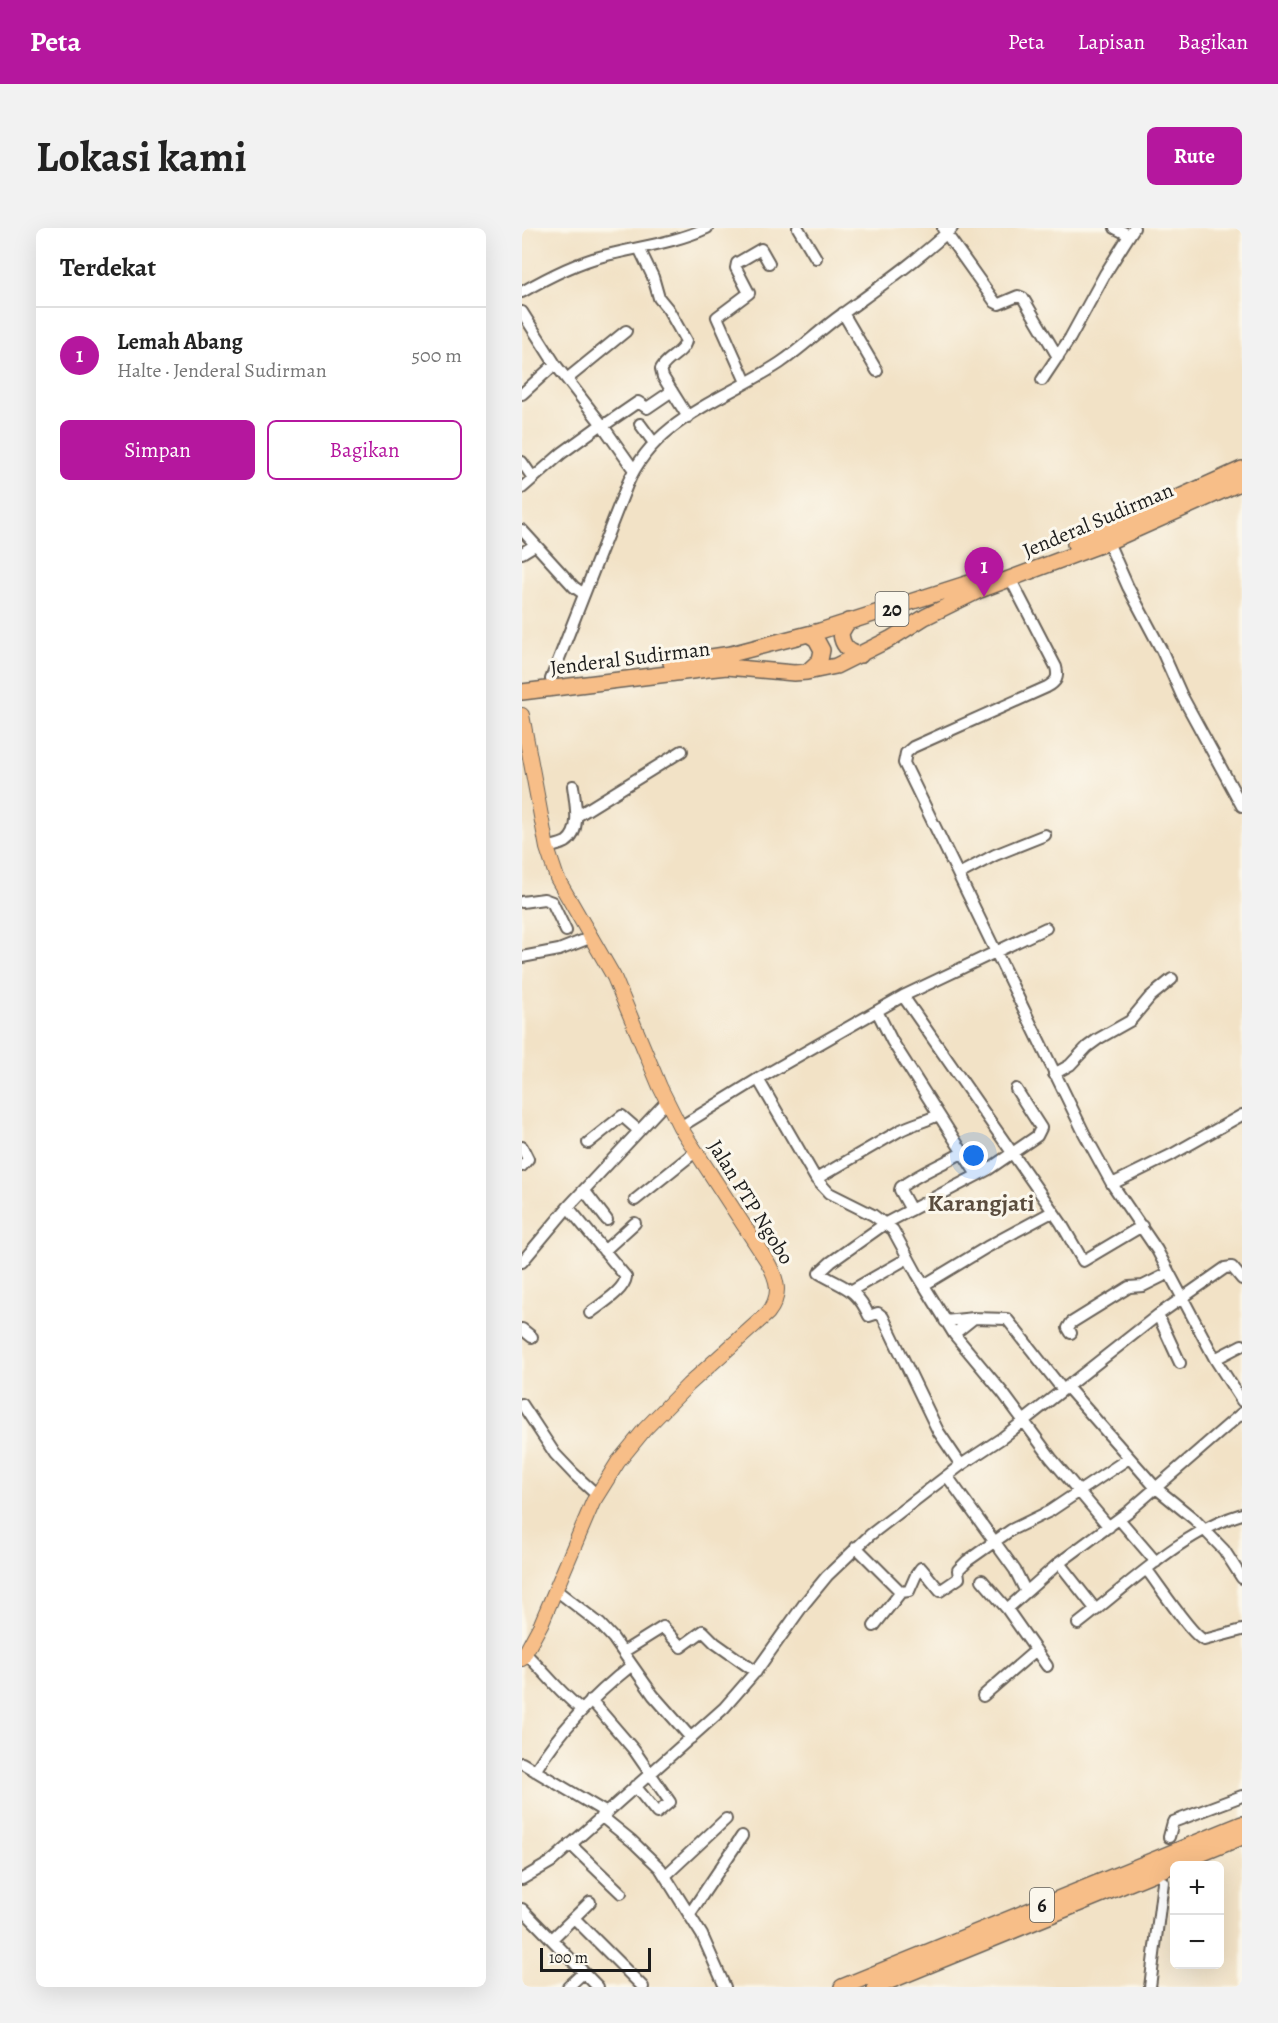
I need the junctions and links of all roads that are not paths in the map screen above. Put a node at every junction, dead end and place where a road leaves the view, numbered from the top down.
1 (707, 228) edge
2 (798, 228) edge
3 (1115, 228) edge
4 (947, 230) edge
5 (1131, 232) edge
6 (639, 248) junction
7 (816, 258) dead end
8 (769, 263) dead end
9 (522, 292) edge
10 (522, 312) edge
11 (843, 314) junction
12 (626, 331) dead end
13 (1058, 357) junction
14 (555, 364) junction
15 (877, 371) dead end
16 (522, 377) edge
17 (567, 379) junction
18 (1042, 380) dead end
19 (747, 382) junction
20 (526, 390) edge
21 (672, 391) junction
22 (688, 417) junction
23 (640, 424) dead end
24 (602, 425) junction
25 (654, 442) junction
26 (522, 462) edge
27 (1242, 469) edge
28 (634, 470) junction
29 (532, 478) junction
30 (1242, 482) edge
31 (522, 488) edge
32 (522, 530) edge
33 (1108, 542) junction
34 (535, 545) junction
35 (522, 553) edge
36 (1011, 580) junction
37 (584, 594) junction
38 (848, 621) junction
39 (808, 634) junction
40 (861, 655) junction
41 (807, 672) junction
42 (551, 679) junction
43 (522, 683) edge
44 (522, 692) edge
45 (522, 715) edge
46 (682, 751) dead end
47 (573, 786) dead end
48 (1242, 806) edge
49 (577, 816) junction
50 (1045, 835) dead end
51 (547, 848) junction
52 (959, 874) junction
53 (522, 902) edge
54 (1046, 928) dead end
55 (566, 932) dead end
56 (591, 937) junction
57 (994, 951) junction
58 (522, 957) edge
59 (1172, 979) dead end
60 (903, 996) junction
61 (877, 1011) junction
62 (1054, 1074) junction
63 (758, 1079) junction
64 (1016, 1089) dead end
65 (666, 1101) junction
66 (938, 1115) junction
67 (1242, 1115) edge
68 (680, 1127) junction
69 (638, 1130) junction
70 (588, 1143) dead end
71 (522, 1147) edge
72 (695, 1152) junction
73 (963, 1152) junction
74 (1011, 1154) junction
75 (522, 1166) edge
76 (977, 1175) junction
77 (816, 1179) junction
78 (1112, 1184) junction
79 (584, 1190) junction
80 (634, 1200) dead end
81 (568, 1206) junction
82 (911, 1210) junction
83 (1052, 1212) junction
84 (607, 1220) dead end
85 (635, 1223) dead end
86 (886, 1223) junction
87 (1142, 1226) junction
88 (604, 1251) junction
89 (908, 1258) junction
90 (522, 1262) edge
91 (1169, 1273) junction
92 (1242, 1279) edge
93 (924, 1285) junction
94 (852, 1290) junction
95 (1182, 1298) junction
96 (590, 1313) dead end
97 (1158, 1315) junction
98 (974, 1318) junction
99 (945, 1321) junction
100 (522, 1329) edge
101 (1071, 1333) dead end
102 (954, 1335) junction
103 (532, 1336) dead end
104 (1242, 1345) edge
105 (1215, 1359) junction
106 (1180, 1363) dead end
107 (1065, 1389) junction
108 (1242, 1401) edge
109 (522, 1404) edge
110 (1242, 1413) edge
111 (1024, 1420) junction
112 (1129, 1458) junction
113 (961, 1465) junction
114 (946, 1476) junction
115 (1156, 1488) junction
116 (1080, 1491) junction
117 (597, 1495) junction
118 (1242, 1514) edge
119 (1119, 1519) junction
120 (1109, 1527) junction
121 (1204, 1529) junction
122 (994, 1542) junction
123 (856, 1547) junction
124 (1156, 1562) junction
125 (1059, 1563) junction
126 (1147, 1570) junction
127 (1242, 1578) edge
128 (982, 1580) dead end
129 (556, 1590) junction
130 (901, 1592) junction
131 (1026, 1592) junction
132 (1007, 1609) junction
133 (1096, 1610) junction
134 (1078, 1624) dead end
135 (874, 1626) dead end
136 (1242, 1630) edge
137 (1036, 1650) junction
138 (623, 1652) junction
139 (524, 1656) edge
140 (632, 1665) junction
141 (1047, 1666) dead end
142 (756, 1672) junction
143 (984, 1696) dead end
144 (591, 1701) junction
145 (581, 1709) junction
146 (690, 1738) junction
147 (522, 1762) edge
148 (535, 1770) junction
149 (651, 1772) junction
150 (635, 1786) junction
151 (1242, 1796) edge
152 (603, 1814) junction
153 (726, 1819) dead end
154 (1242, 1824) edge
155 (742, 1836) dead end
156 (1169, 1837) dead end
157 (1242, 1837) edge
158 (570, 1844) junction
159 (664, 1876) junction
160 (522, 1879) edge
161 (1163, 1882) dead end
162 (621, 1893) dead end
163 (590, 1902) dead end
164 (522, 1909) edge
165 (689, 1915) junction
166 (574, 1918) junction
167 (552, 1939) junction
168 (583, 1972) junction
169 (568, 1987) edge
170 (598, 1987) edge
171 (643, 1987) edge
172 (725, 1987) edge
173 (842, 1987) edge
174 (874, 1987) edge
175 (1150, 1987) edge

1 - 6 street
2 - 7 street
3 - 5 street
4 - 11 street
4 - 13 street
5 - 13 street
6 - 9 street
6 - 21 street
8 - 19 street
10 - 14 street
11 - 15 street
11 - 19 street
12 - 17 street
13 - 18 street
14 - 17 street
14 - 20 street
16 - 20 street
17 - 24 street
19 - 22 street
21 - 22 street
21 - 24 street
22 - 25 street
23 - 25 street
24 - 28 street
24 - 29 street
25 - 28 street
26 - 29 street
27 - 38 highway, Jenderal Sudirman / 20
28 - 37 street
29 - 31 street
30 - 33 highway, Jenderal Sudirman / 20
32 - 34 street
33 - 36 highway, Jenderal Sudirman / 20
33 - 48 street
34 - 35 street
34 - 37 street
36 - 40 highway, Jenderal Sudirman / 20
36 - 52 street
37 - 42 street
38 - 39 highway, Jenderal Sudirman / 20
38 - 40 highway
39 - 41 highway
39 - 42 highway, Jenderal Sudirman / 20
40 - 41 highway, Jenderal Sudirman / 20
41 - 44 highway, Jenderal Sudirman / 20
42 - 43 highway, Jenderal Sudirman / 20
45 - 51 main road, Jalan PTP Ngobo
46 - 49 street
47 - 49 street
49 - 51 street
50 - 52 street
51 - 56 main road, Jalan PTP Ngobo
52 - 57 street
53 - 55 street
54 - 57 street
56 - 58 street
56 - 65 main road, Jalan PTP Ngobo
57 - 60 street
57 - 62 street
59 - 62 street
60 - 61 street
60 - 74 street
61 - 63 street
61 - 66 street
62 - 78 street
63 - 68 street
63 - 77 street
64 - 74 street
65 - 68 main road, Jalan PTP Ngobo
65 - 69 street
66 - 73 street
66 - 77 street
67 - 78 street
68 - 72 main road, Jalan PTP Ngobo
69 - 70 street
69 - 79 street
71 - 75 street
72 - 80 street
72 - 117 main road, Jalan PTP Ngobo
73 - 76 street
73 - 82 street
74 - 76 street
74 - 83 street
76 - 82 street
77 - 86 street
78 - 87 street
79 - 81 street
79 - 84 street
81 - 88 street
81 - 90 street
82 - 86 street
83 - 87 street
83 - 93 street
85 - 88 street
86 - 89 street
86 - 94 street
87 - 91 street
88 - 96 street
89 - 93 street
89 - 94 street
91 - 95 street
91 - 101 street
92 - 95 street
93 - 99 street
94 - 113 street
95 - 97 street
95 - 105 street
97 - 106 street
97 - 107 street
98 - 99 street
98 - 102 street
98 - 107 street
99 - 102 street
100 - 103 street
102 - 111 street
104 - 105 street
105 - 108 street
107 - 111 street
107 - 112 street
109 - 117 street
110 - 115 street
111 - 113 street
111 - 116 street
112 - 115 street
112 - 116 street
113 - 114 street
114 - 122 street
114 - 123 street
115 - 119 street
115 - 121 street
116 - 120 street
116 - 122 street
117 - 129 main road, Jalan PTP Ngobo
118 - 121 street
119 - 120 street
119 - 124 street
120 - 125 street
121 - 124 street
121 - 127 street
122 - 130 street
122 - 131 street
123 - 130 street
123 - 142 street
124 - 126 street
125 - 131 street
125 - 133 street
126 - 133 street
126 - 136 street
128 - 132 street
129 - 138 street
129 - 139 main road, Jalan PTP Ngobo
130 - 135 street
131 - 132 street
132 - 137 street
133 - 134 street
137 - 141 street
137 - 143 street
138 - 140 street
138 - 142 street
139 - 145 street
140 - 144 street
140 - 146 street
142 - 146 street
144 - 145 street
144 - 149 street
145 - 148 street
146 - 149 street
147 - 148 street
148 - 152 street
149 - 150 street
149 - 150 street
150 - 152 street
151 - 156 street
152 - 158 street
152 - 159 street
153 - 159 street
154 - 173 highway, 6
155 - 165 street
157 - 174 highway, 6
158 - 160 street
158 - 162 street
159 - 165 street
161 - 175 street
163 - 166 street
164 - 167 street
165 - 172 street
166 - 167 street
166 - 171 street
167 - 168 street
168 - 169 street
168 - 170 street

